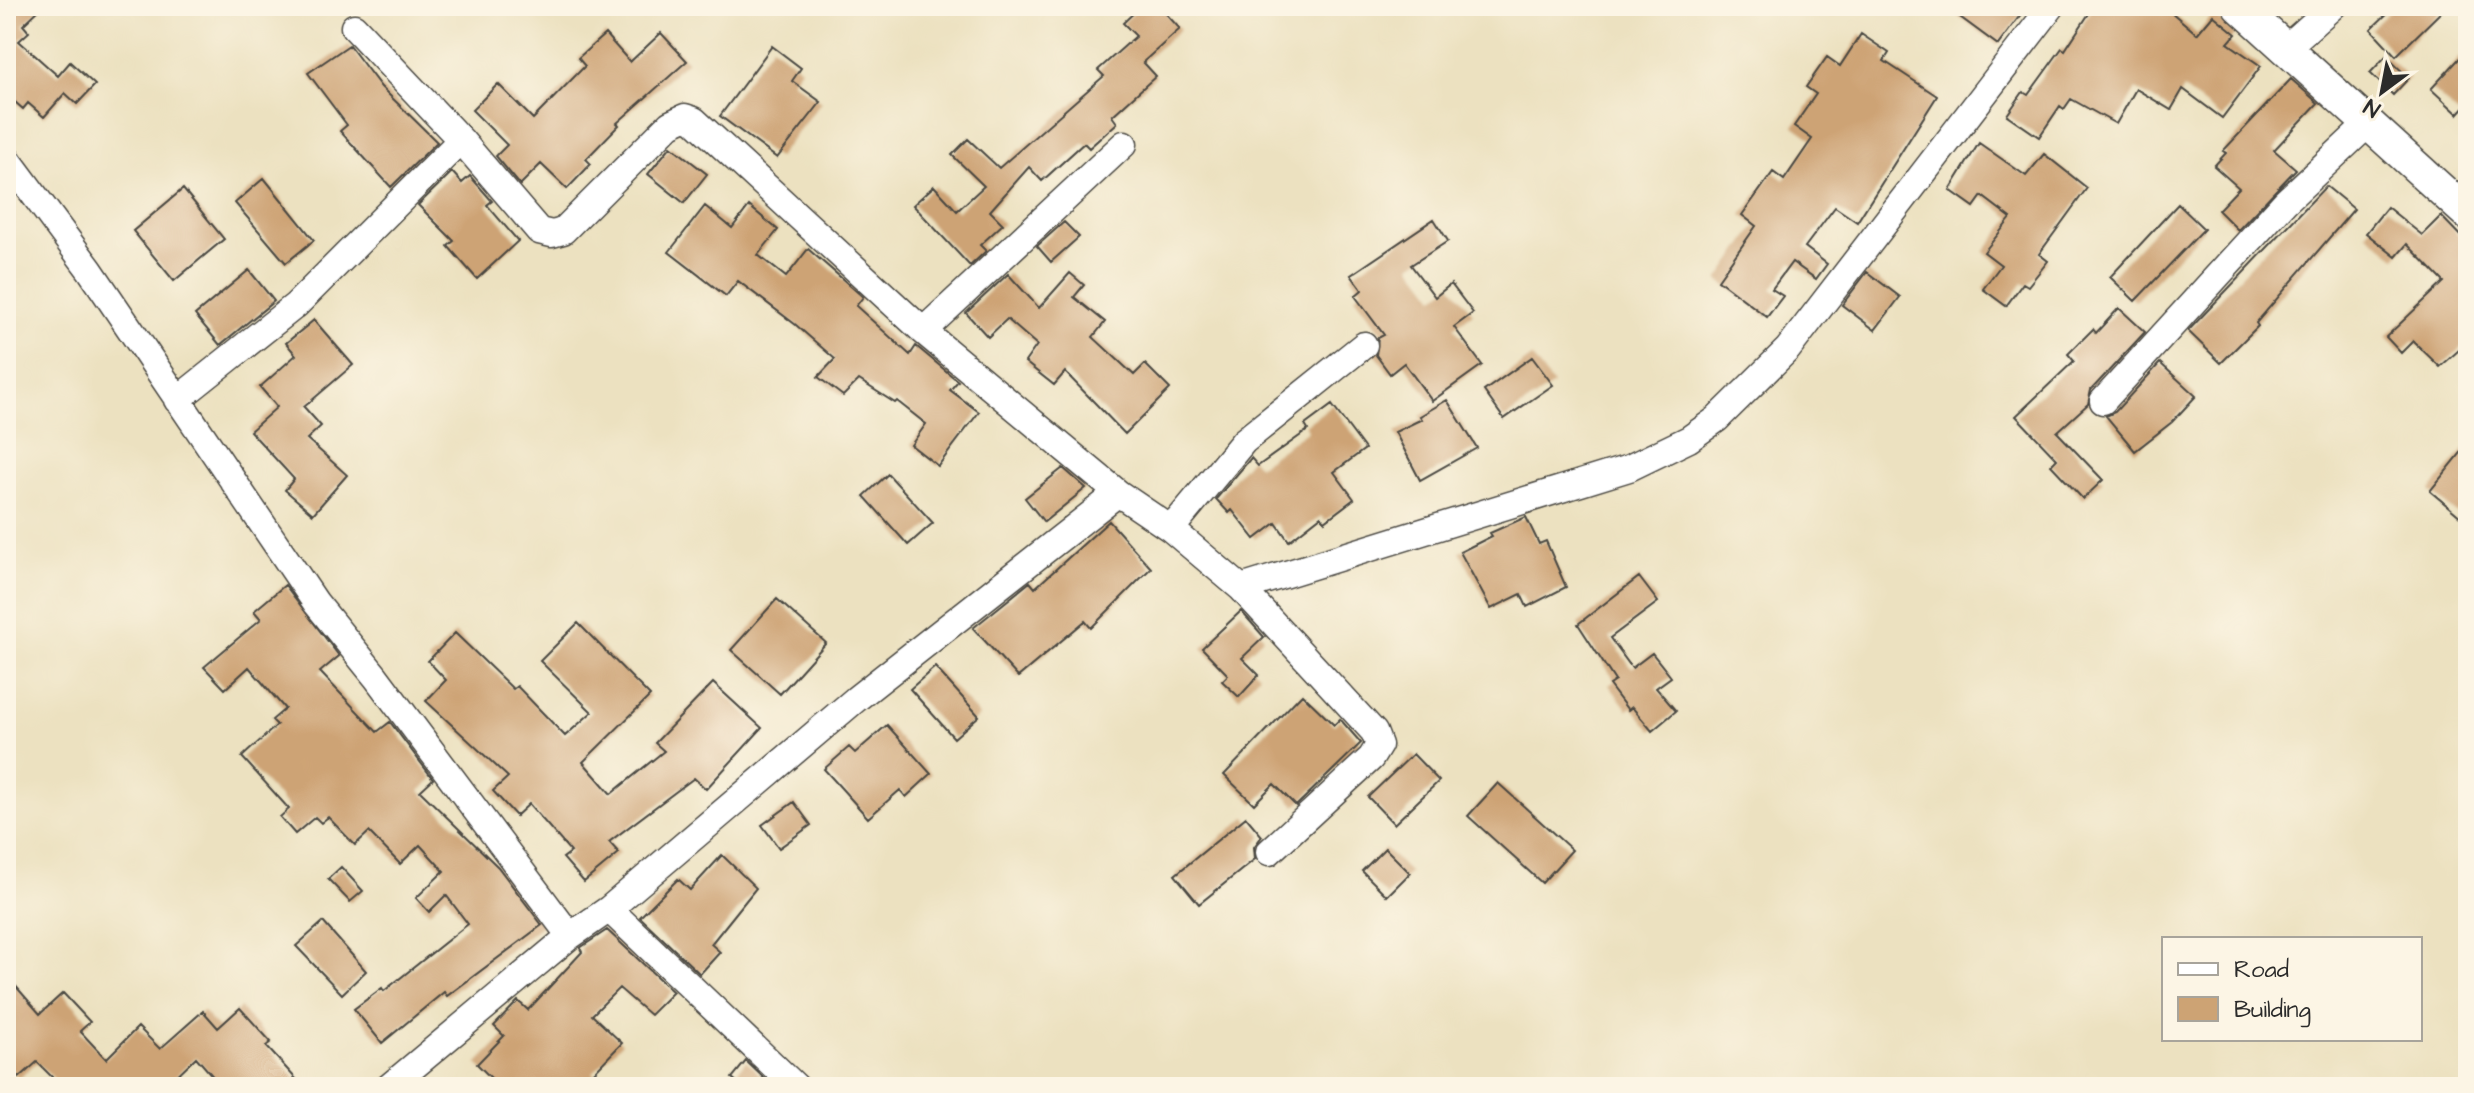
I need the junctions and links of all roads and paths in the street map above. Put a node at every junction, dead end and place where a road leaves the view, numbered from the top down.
1 (2052, 6) edge
2 (2239, 6) edge
3 (2333, 6) edge
4 (354, 27) dead end
5 (2286, 48) junction
6 (2367, 125) junction
7 (461, 140) junction
8 (1124, 144) dead end
9 (6, 157) edge
10 (2468, 214) edge
11 (923, 331) junction
12 (1364, 345) dead end
13 (177, 400) junction
14 (2103, 401) dead end
15 (1118, 493) junction
16 (1171, 529) junction
17 (1241, 588) junction
18 (1269, 852) dead end
19 (609, 909) junction
20 (570, 936) junction
21 (389, 1087) edge
22 (796, 1087) edge

1 - 17 street
2 - 5 main road
3 - 5 street
4 - 7 street
5 - 6 main road
6 - 10 main road
6 - 14 street
7 - 11 street
7 - 13 street
8 - 11 street
9 - 13 street
11 - 15 street
12 - 16 street
13 - 20 street
15 - 16 street
15 - 19 street
16 - 17 street
17 - 18 street
19 - 20 street
19 - 22 street
20 - 21 street

